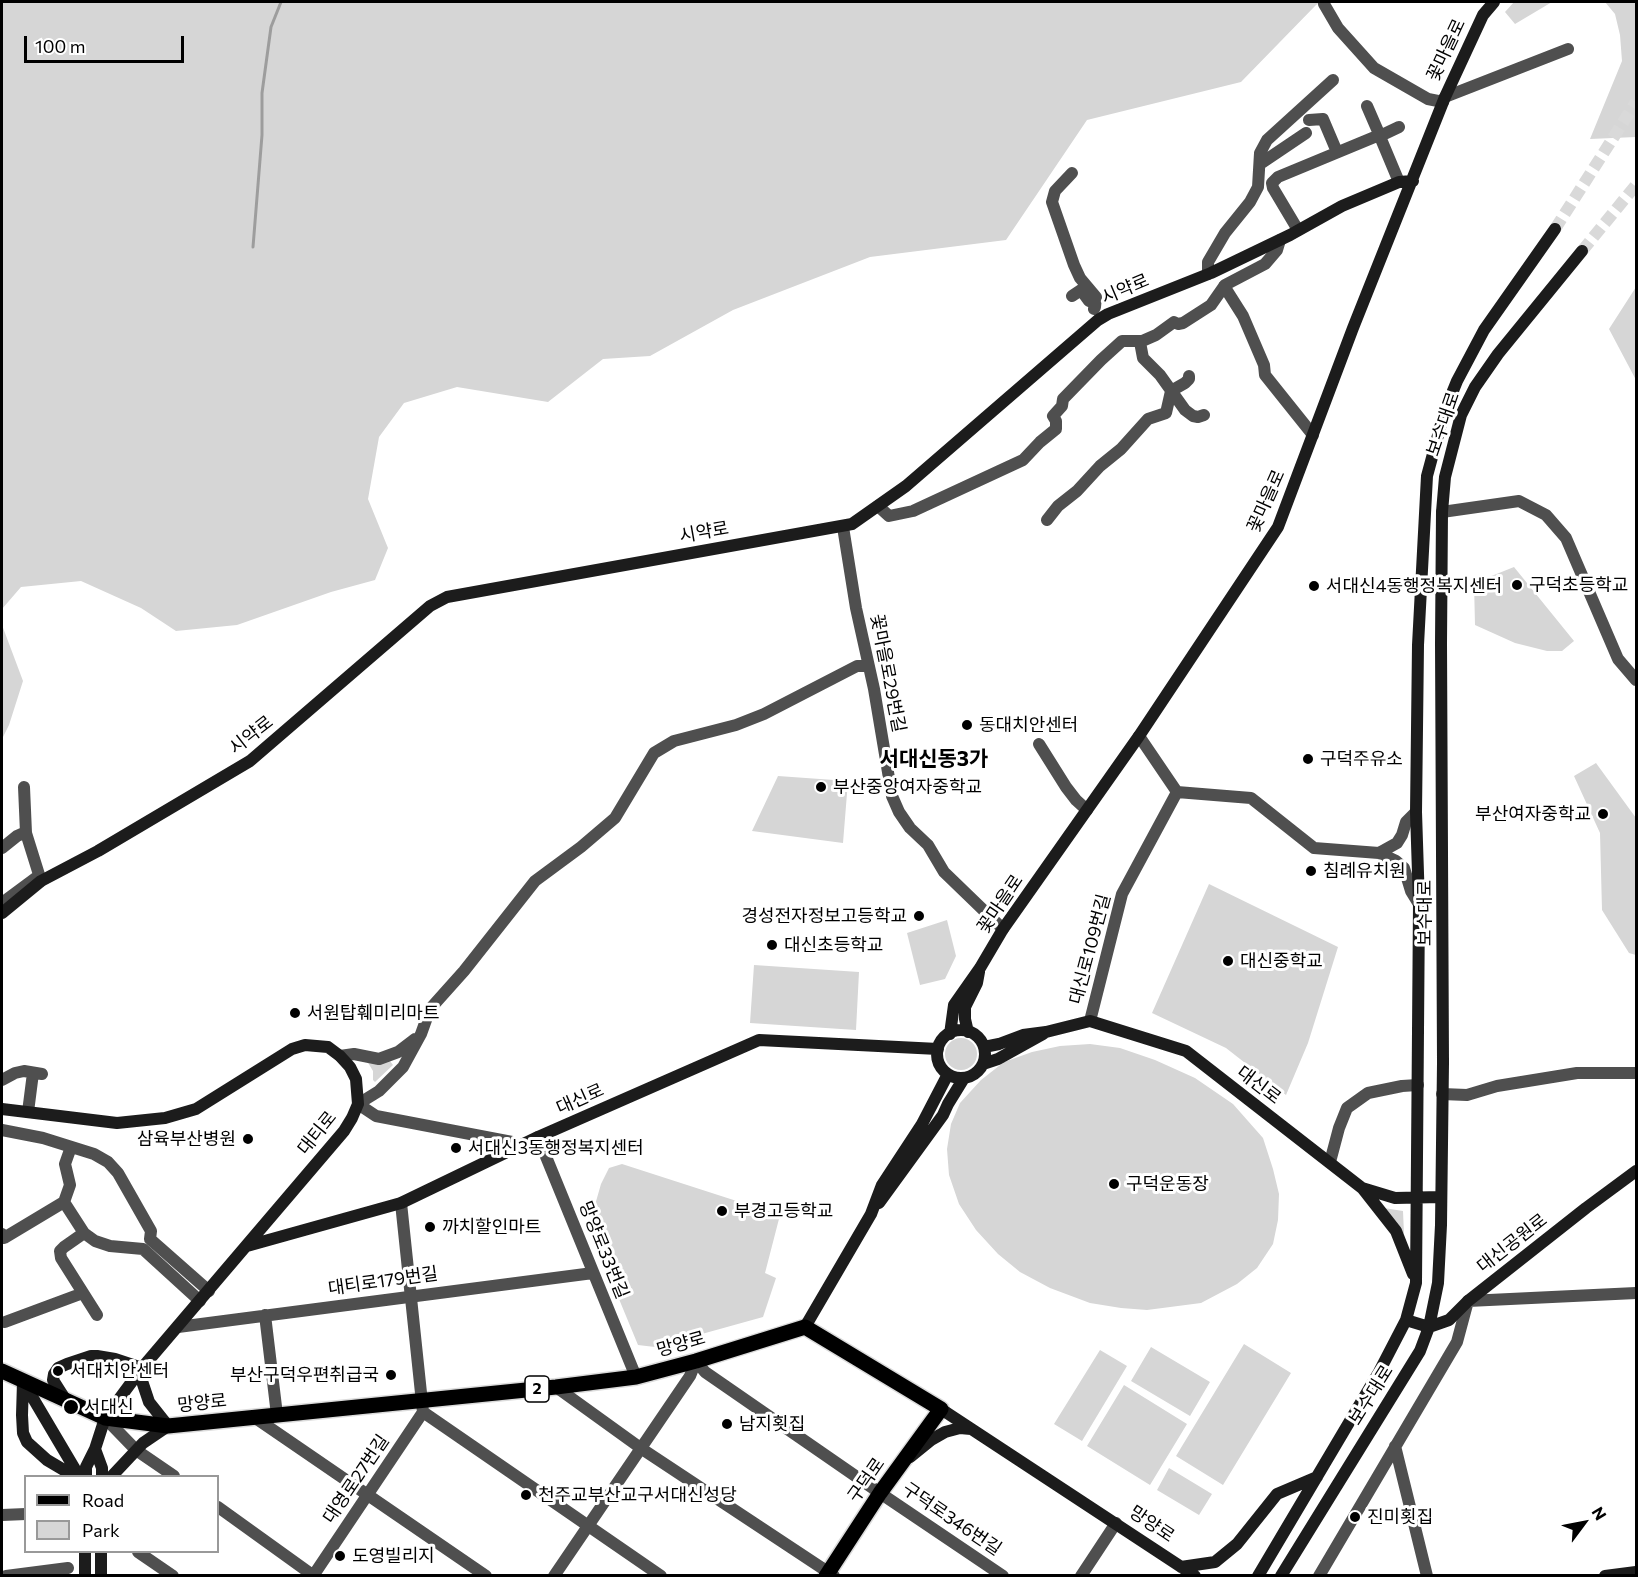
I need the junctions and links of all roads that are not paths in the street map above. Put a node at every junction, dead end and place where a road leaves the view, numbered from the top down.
1 (1494, 2) edge
2 (1324, 4) dead end
3 (1568, 49) dead end
4 (1333, 80) dead end
5 (1444, 99) junction
6 (1367, 106) dead end
7 (1399, 127) dead end
8 (1380, 136) junction
9 (1337, 153) junction
10 (1260, 164) junction
11 (1072, 173) dead end
12 (1413, 181) junction
13 (1399, 182) junction
14 (1555, 229) tunnel mouth
15 (1298, 230) junction
16 (1280, 240) junction
17 (1582, 251) tunnel mouth
18 (1208, 274) junction
19 (1224, 286) junction
20 (1072, 296) dead end
21 (1098, 313) junction
22 (1141, 341) junction
23 (1189, 376) dead end
24 (1172, 391) junction
25 (1204, 415) dead end
26 (1066, 430) dead end
27 (1313, 435) junction
28 (1047, 437) junction
29 (878, 506) junction
30 (1442, 512) junction
31 (1047, 520) dead end
32 (843, 527) junction
33 (868, 666) junction
34 (1636, 680) edge
35 (1139, 736) junction
36 (1039, 744) dead end
37 (24, 787) dead end
38 (1177, 792) junction
39 (1087, 810) junction
40 (1416, 812) junction
41 (26, 832) junction
42 (2, 848) edge
43 (1379, 853) junction
44 (40, 878) junction
45 (2, 903) edge
46 (1419, 904) junction
47 (2, 913) edge
48 (1003, 929) junction
49 (980, 968) junction
50 (1090, 1021) junction
51 (968, 1032) junction
52 (1046, 1032) junction
53 (421, 1034) junction
54 (950, 1034) junction
55 (984, 1047) junction
56 (938, 1049) junction
57 (340, 1056) junction
58 (983, 1064) junction
59 (1636, 1073) edge
60 (948, 1074) junction
61 (964, 1078) junction
62 (2, 1080) edge
63 (1418, 1085) junction
64 (1442, 1094) junction
65 (358, 1104) junction
66 (2, 1109) edge
67 (28, 1112) junction
68 (2, 1130) edge
69 (538, 1137) junction
70 (71, 1148) junction
71 (517, 1148) junction
72 (1330, 1162) junction
73 (1636, 1171) edge
74 (1362, 1188) junction
75 (1441, 1197) junction
76 (1417, 1198) junction
77 (64, 1202) junction
78 (401, 1203) junction
79 (871, 1214) junction
80 (84, 1233) junction
81 (2, 1234) edge
82 (247, 1246) junction
83 (593, 1273) junction
84 (1416, 1283) junction
85 (209, 1291) junction
86 (83, 1293) junction
87 (1636, 1293) edge
88 (411, 1295) junction
89 (1468, 1301) junction
90 (200, 1302) junction
91 (97, 1315) dead end
92 (265, 1315) junction
93 (1406, 1320) junction
94 (5, 1322) dead end
95 (178, 1327) junction
96 (805, 1327) junction
97 (1429, 1327) junction
98 (696, 1361) junction
99 (142, 1368) junction
100 (2, 1371) edge
101 (636, 1377) junction
102 (23, 1382) junction
103 (556, 1387) junction
104 (66, 1401) junction
105 (423, 1406) junction
106 (941, 1409) junction
107 (277, 1415) junction
108 (254, 1417) junction
109 (105, 1418) junction
110 (168, 1426) junction
111 (972, 1429) junction
112 (1395, 1446) junction
113 (95, 1449) junction
114 (642, 1449) junction
115 (136, 1450) junction
116 (900, 1466) junction
117 (72, 1475) edge
118 (78, 1475) edge
119 (86, 1475) edge
120 (102, 1475) edge
121 (113, 1475) edge
122 (173, 1475) edge
123 (1317, 1477) junction
124 (368, 1494) junction
125 (880, 1494) junction
126 (219, 1508) edge
127 (24, 1514) edge
128 (2, 1515) edge
129 (1116, 1523) junction
130 (589, 1525) junction
131 (85, 1553) edge
132 (101, 1553) edge
133 (141, 1553) edge
134 (1181, 1567) junction
135 (68, 1568) dead end
136 (1633, 1573) edge
137 (829, 1574) edge
138 (6, 1575) edge
139 (85, 1575) edge
140 (101, 1575) edge
141 (173, 1575) edge
142 (313, 1575) edge
143 (486, 1575) edge
144 (554, 1575) edge
145 (662, 1575) edge
146 (1004, 1575) edge
147 (1081, 1575) edge
148 (1195, 1575) edge
149 (1258, 1575) edge
150 (1281, 1575) edge
151 (1319, 1575) edge
152 (1427, 1575) edge
153 (1605, 1575) edge

1 - 5 main road, 꽃마을로
2 - 5 street
3 - 5 street
4 - 10 street
5 - 12 main road, 꽃마을로
6 - 8 street
7 - 8 street
8 - 9 street
8 - 13 street
9 - 10 street
9 - 15 street
10 - 18 street
11 - 21 street
12 - 13 main road, 시약로
12 - 27 main road, 꽃마을로
13 - 15 main road, 시약로
14 - 40 main road, 보수대로
15 - 16 main road, 시약로
16 - 18 main road, 시약로
16 - 19 street
17 - 30 main road, 보수대로
18 - 21 main road, 시약로
19 - 22 street
19 - 27 street
20 - 21 street
21 - 29 main road, 시약로
22 - 24 street
22 - 28 street
23 - 24 street
24 - 25 street
24 - 31 street
26 - 28 street
27 - 35 main road, 꽃마을로
28 - 29 street
29 - 32 main road, 시약로
30 - 34 street
30 - 64 main road, 보수대로
32 - 33 street, 꽃마을로29번길
32 - 44 main road, 시약로
33 - 48 street, 꽃마을로29번길
33 - 53 street
35 - 38 street
35 - 39 main road, 꽃마을로
36 - 39 street
37 - 41 street
38 - 43 street
38 - 50 street, 대신로109번길
39 - 48 main road, 꽃마을로
40 - 43 street
40 - 46 main road, 보수대로
41 - 42 street
41 - 44 street
43 - 46 street
44 - 45 street
44 - 47 main road, 시약로
46 - 63 main road, 보수대로
48 - 49 main road, 꽃마을로
49 - 51 main road, 꽃마을로
49 - 54 main road, 꽃마을로
50 - 52 main road
50 - 72 main road, 대신로
51 - 54 main road
51 - 55 main road
52 - 55 main road
52 - 58 main road
53 - 57 street
53 - 65 street
54 - 56 main road
55 - 58 main road
56 - 60 main road
56 - 69 main road, 대신로
57 - 65 main road, 대티로
57 - 67 main road
58 - 61 main road
59 - 64 street
60 - 61 main road
60 - 79 main road
61 - 79 main road
62 - 67 street
63 - 72 street
63 - 76 main road, 보수대로
64 - 75 main road, 보수대로
65 - 71 street
65 - 82 main road, 대티로
66 - 67 main road
68 - 70 street
69 - 71 main road, 대신로
69 - 83 street, 망양로33번길
70 - 77 street
70 - 85 street
71 - 78 main road, 대신로
72 - 74 main road, 대신로
73 - 89 main road, 대신공원로
74 - 76 main road, 대신로
74 - 84 main road
75 - 76 main road, 대신로
75 - 97 main road, 보수대로
76 - 84 main road, 보수대로
77 - 80 street
77 - 81 street
78 - 82 main road, 대신로
78 - 88 street
79 - 96 main road
80 - 86 street
80 - 90 street
82 - 85 main road, 대티로
83 - 88 street, 대티로179번길
83 - 101 street, 망양로33번길
84 - 93 main road, 보수대로
85 - 90 main road, 대티로
86 - 91 street
86 - 94 street
87 - 89 street
88 - 92 street, 대티로179번길
88 - 105 street
89 - 97 main road, 대신공원로
89 - 112 street
90 - 95 main road, 대티로
92 - 95 street, 대티로179번길
92 - 107 street
93 - 97 main road
93 - 123 main road, 보수대로
95 - 99 main road, 대티로
96 - 98 main road, 망양로 / 2
96 - 106 main road, 망양로
97 - 150 main road, 보수대로
98 - 101 main road, 망양로 / 2
98 - 114 street
98 - 125 street, 구덕로346번길
99 - 104 main road
99 - 109 main road, 대티로
99 - 110 main road
100 - 102 main road, 2
101 - 103 main road, 망양로 / 2
102 - 104 main road, 2
102 - 117 main road
102 - 118 main road
103 - 105 main road, 망양로 / 2
103 - 114 street
104 - 109 main road, 2
105 - 107 main road, 망양로 / 2
105 - 124 street, 대영로27번길
105 - 130 street
106 - 111 main road, 망양로
106 - 116 main road, 구덕로
107 - 108 main road, 망양로 / 2
108 - 110 main road, 망양로 / 2
108 - 124 street
109 - 110 main road, 망양로 / 2
109 - 113 main road, 대티로
109 - 115 street
110 - 115 main road
111 - 116 main road
111 - 129 main road, 망양로
112 - 151 street
112 - 152 street
113 - 119 main road, 대티로
113 - 120 main road
114 - 130 street
114 - 137 street
115 - 121 main road
115 - 122 street
116 - 125 main road, 구덕로
123 - 134 main road
123 - 149 main road, 보수대로
124 - 142 street, 대영로27번길
124 - 143 street
125 - 137 main road, 구덕로
125 - 146 street, 구덕로346번길
126 - 142 street
127 - 128 street
129 - 134 main road, 망양로
129 - 147 street
130 - 144 street
130 - 145 street
131 - 139 main road
132 - 140 main road
133 - 141 street
134 - 148 main road, 망양로
135 - 138 street
136 - 153 main road

